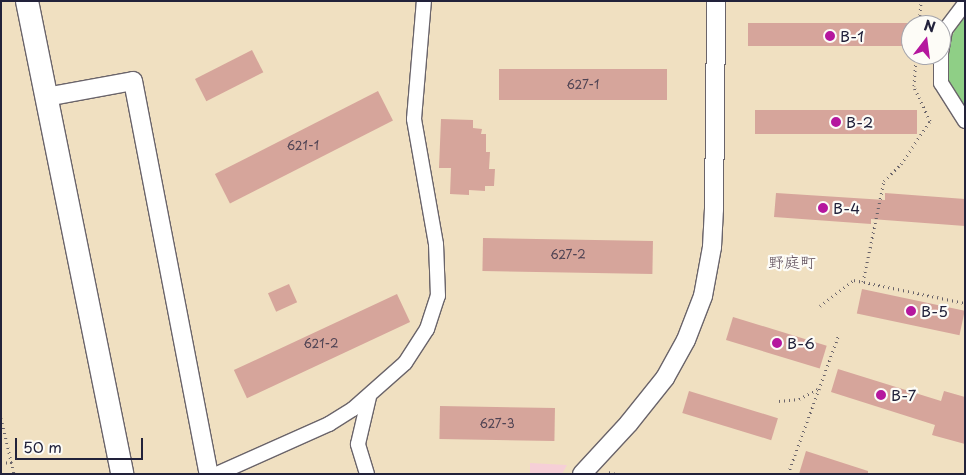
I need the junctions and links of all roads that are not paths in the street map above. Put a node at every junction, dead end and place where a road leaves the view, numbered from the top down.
1 (27, 1) edge
2 (424, 1) edge
3 (716, 1) edge
4 (965, 3) edge
5 (951, 22) edge
6 (941, 65) edge
7 (46, 97) junction
8 (965, 121) edge
9 (369, 397) junction
10 (122, 474) edge
11 (209, 474) edge
12 (217, 474) edge
13 (367, 474) edge
14 (582, 474) edge

1 - 7 street
2 - 9 street
3 - 14 street
4 - 5 street
6 - 8 street
7 - 10 street
7 - 11 street
9 - 12 street
9 - 13 street

